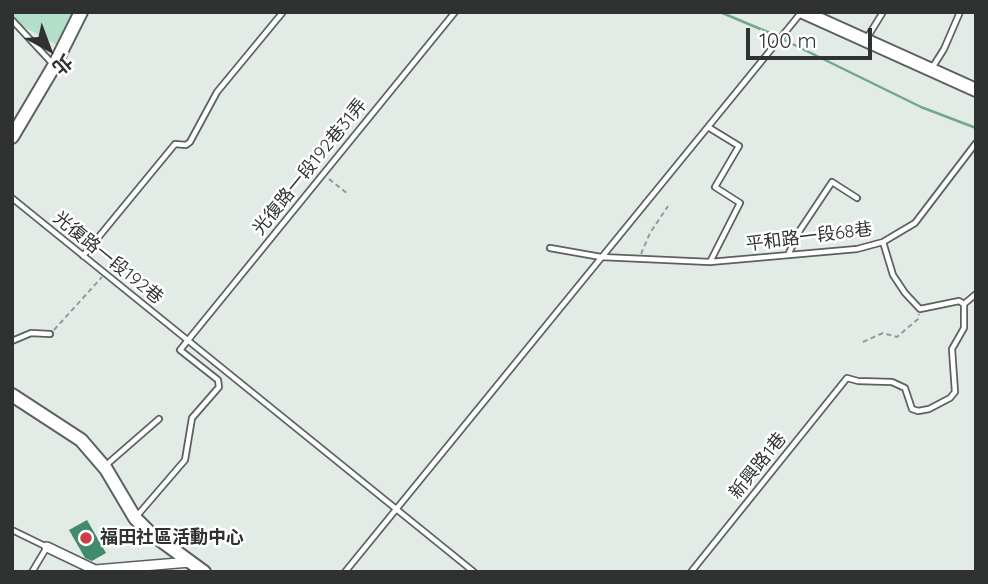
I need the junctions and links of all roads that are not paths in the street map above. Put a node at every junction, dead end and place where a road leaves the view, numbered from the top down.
1 (81, 12) edge
2 (283, 12) edge
3 (456, 12) edge
4 (802, 12) edge
5 (883, 12) edge
6 (960, 12) edge
7 (12, 20) edge
8 (866, 41) junction
9 (54, 66) junction
10 (930, 71) junction
11 (976, 90) edge
12 (708, 127) junction
13 (12, 137) edge
14 (976, 143) edge
15 (12, 198) edge
16 (858, 198) dead end
17 (883, 242) junction
18 (550, 248) dead end
19 (788, 255) junction
20 (83, 256) junction
21 (601, 257) junction
22 (710, 262) junction
23 (976, 294) edge
24 (964, 304) junction
25 (50, 334) road end
26 (187, 340) junction
27 (12, 341) edge
28 (12, 395) edge
29 (159, 419) dead end
30 (104, 467) junction
31 (396, 509) junction
32 (135, 517) junction
33 (12, 530) edge
34 (47, 547) junction
35 (190, 562) junction
36 (32, 572) edge
37 (204, 572) edge
38 (345, 572) edge
39 (474, 572) edge
40 (691, 572) edge

1 - 9 street
2 - 20 lane
3 - 26 lane, 光復路一段192巷31弄
4 - 8 street
4 - 12 lane
5 - 8 lane
6 - 10 lane
7 - 9 lane
8 - 10 street
9 - 13 street
10 - 11 street
12 - 21 lane
12 - 22 lane
14 - 17 lane, 平和路一段68巷
15 - 20 lane, 光復路一段192巷
16 - 19 lane
17 - 19 lane, 平和路一段68巷
17 - 24 lane
18 - 21 lane, 平和路一段68巷
19 - 22 lane, 平和路一段68巷
20 - 26 lane, 光復路一段192巷
21 - 22 lane, 平和路一段68巷
21 - 31 lane
23 - 24 lane
24 - 40 lane, 新興路1巷
25 - 27 lane
26 - 31 lane, 光復路一段192巷
26 - 32 lane
28 - 30 street
29 - 30 lane
30 - 32 street
31 - 38 lane
31 - 39 lane, 光復路一段192巷
32 - 35 street
33 - 34 lane
34 - 35 street
34 - 36 lane
35 - 37 street

